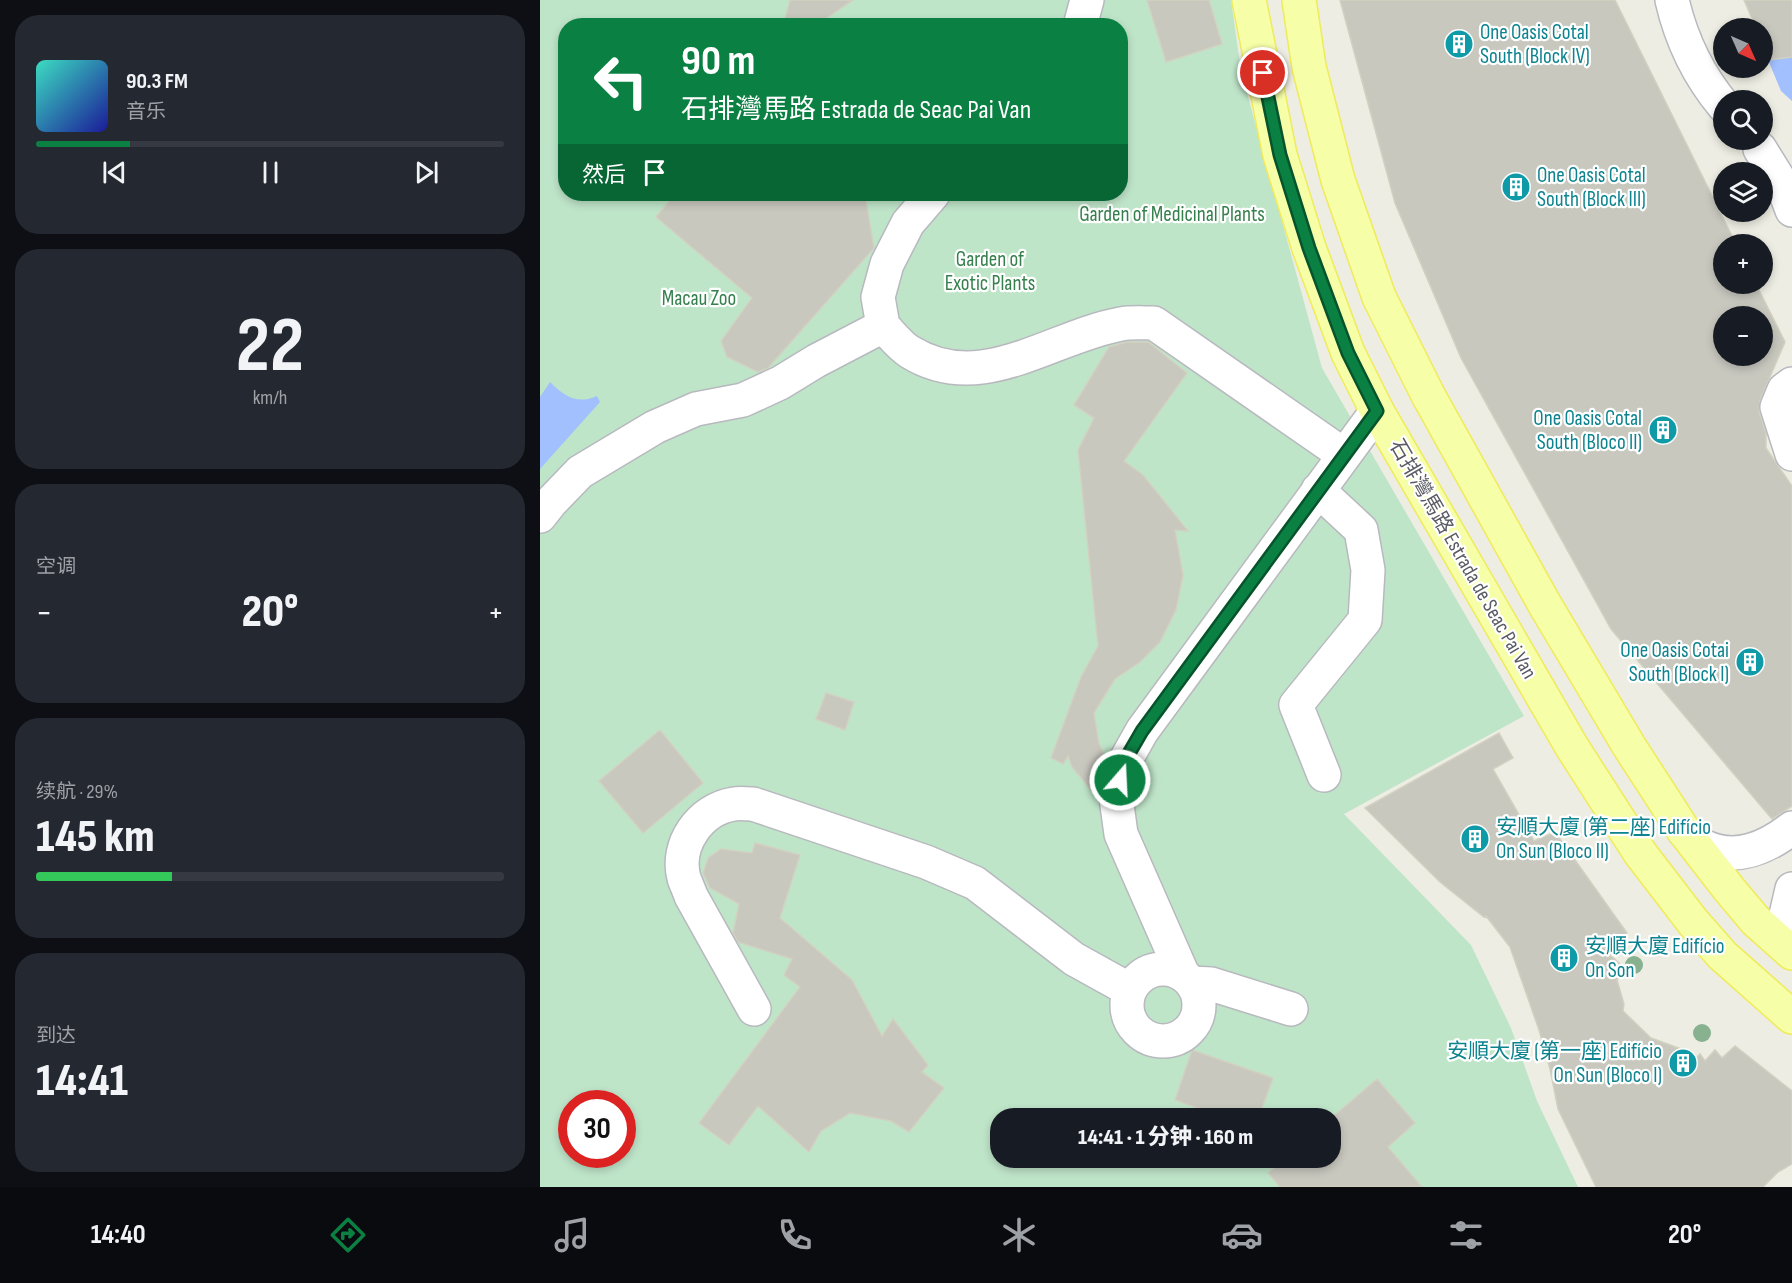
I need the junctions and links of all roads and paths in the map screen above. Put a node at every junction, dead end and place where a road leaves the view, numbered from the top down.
1 (1087, 0) edge
2 (1249, 0) edge
3 (1299, 0) edge
4 (1672, 0) edge
5 (1082, 18) edge
6 (1713, 93) edge
7 (1760, 150) edge
8 (1762, 150) edge
9 (1792, 179) edge
10 (927, 201) edge
11 (1792, 210) edge
12 (883, 326) junction
13 (1792, 384) edge
14 (1377, 411) junction
15 (1792, 454) edge
16 (1344, 455) junction
17 (1318, 490) junction
18 (540, 516) edge
19 (1324, 775) dead end
20 (1792, 828) edge
21 (1684, 831) junction
22 (1792, 889) edge
23 (1792, 944) edge
24 (1792, 953) edge
25 (1187, 979) junction
26 (1130, 990) junction
27 (754, 1009) dead end
28 (1291, 1009) dead end
29 (1792, 1017) edge

1 - 5 street
2 - 14 main road, 石排灣馬路 Estrada de Seac Pai Van
3 - 21 main road
4 - 6 street
7 - 11 street
8 - 9 street
10 - 12 street
12 - 16 street
12 - 18 street
13 - 15 street
14 - 16 street
14 - 29 main road, 石排灣馬路 Estrada de Seac Pai Van
16 - 17 street
17 - 19 street
17 - 25 street
20 - 21 street
21 - 24 main road
22 - 23 street
25 - 26 street
25 - 26 street
25 - 28 street
26 - 27 street

